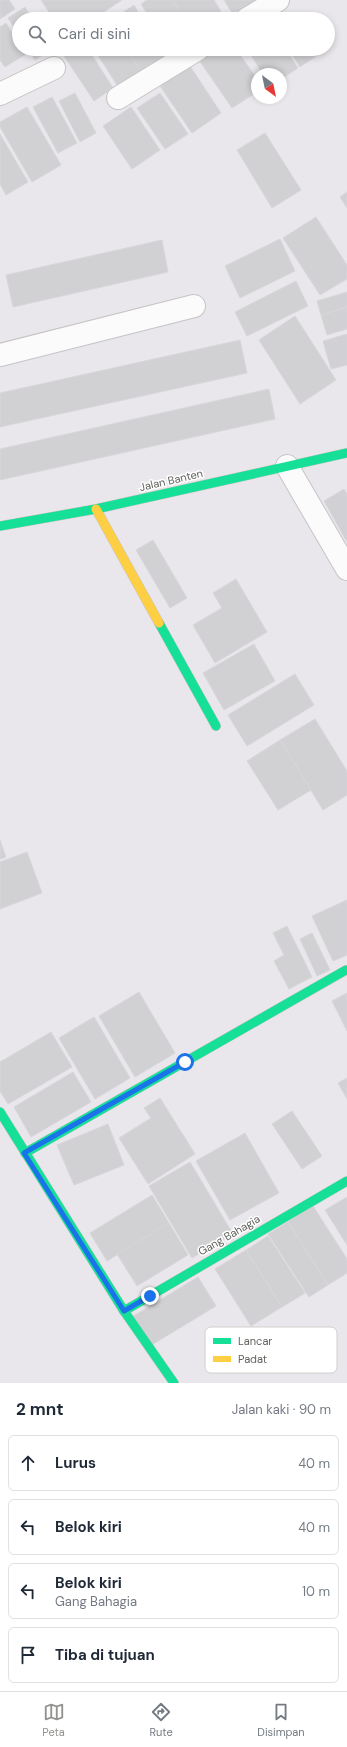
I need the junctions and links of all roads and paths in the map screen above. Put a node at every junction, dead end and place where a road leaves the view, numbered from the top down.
1 (278, 0) edge
2 (258, 12) edge
3 (187, 56) edge
4 (54, 68) dead end
5 (0, 94) edge
6 (118, 98) dead end
7 (194, 306) dead end
8 (0, 355) edge
9 (347, 453) edge
10 (287, 466) junction
11 (96, 509) junction
12 (0, 526) edge
13 (347, 569) edge
14 (216, 726) dead end
15 (346, 970) dead end
16 (0, 1112) edge
17 (24, 1153) junction
18 (347, 1181) edge
19 (124, 1311) junction
20 (174, 1383) edge

1 - 2 street
3 - 6 street
4 - 5 street
7 - 8 street
9 - 10 street, Jalan Banten
10 - 11 street, Jalan Banten
10 - 13 street
11 - 12 street, Jalan Banten
11 - 14 street
15 - 17 street
16 - 17 street
17 - 19 street
18 - 19 street, Gang Bahagia
19 - 20 street

